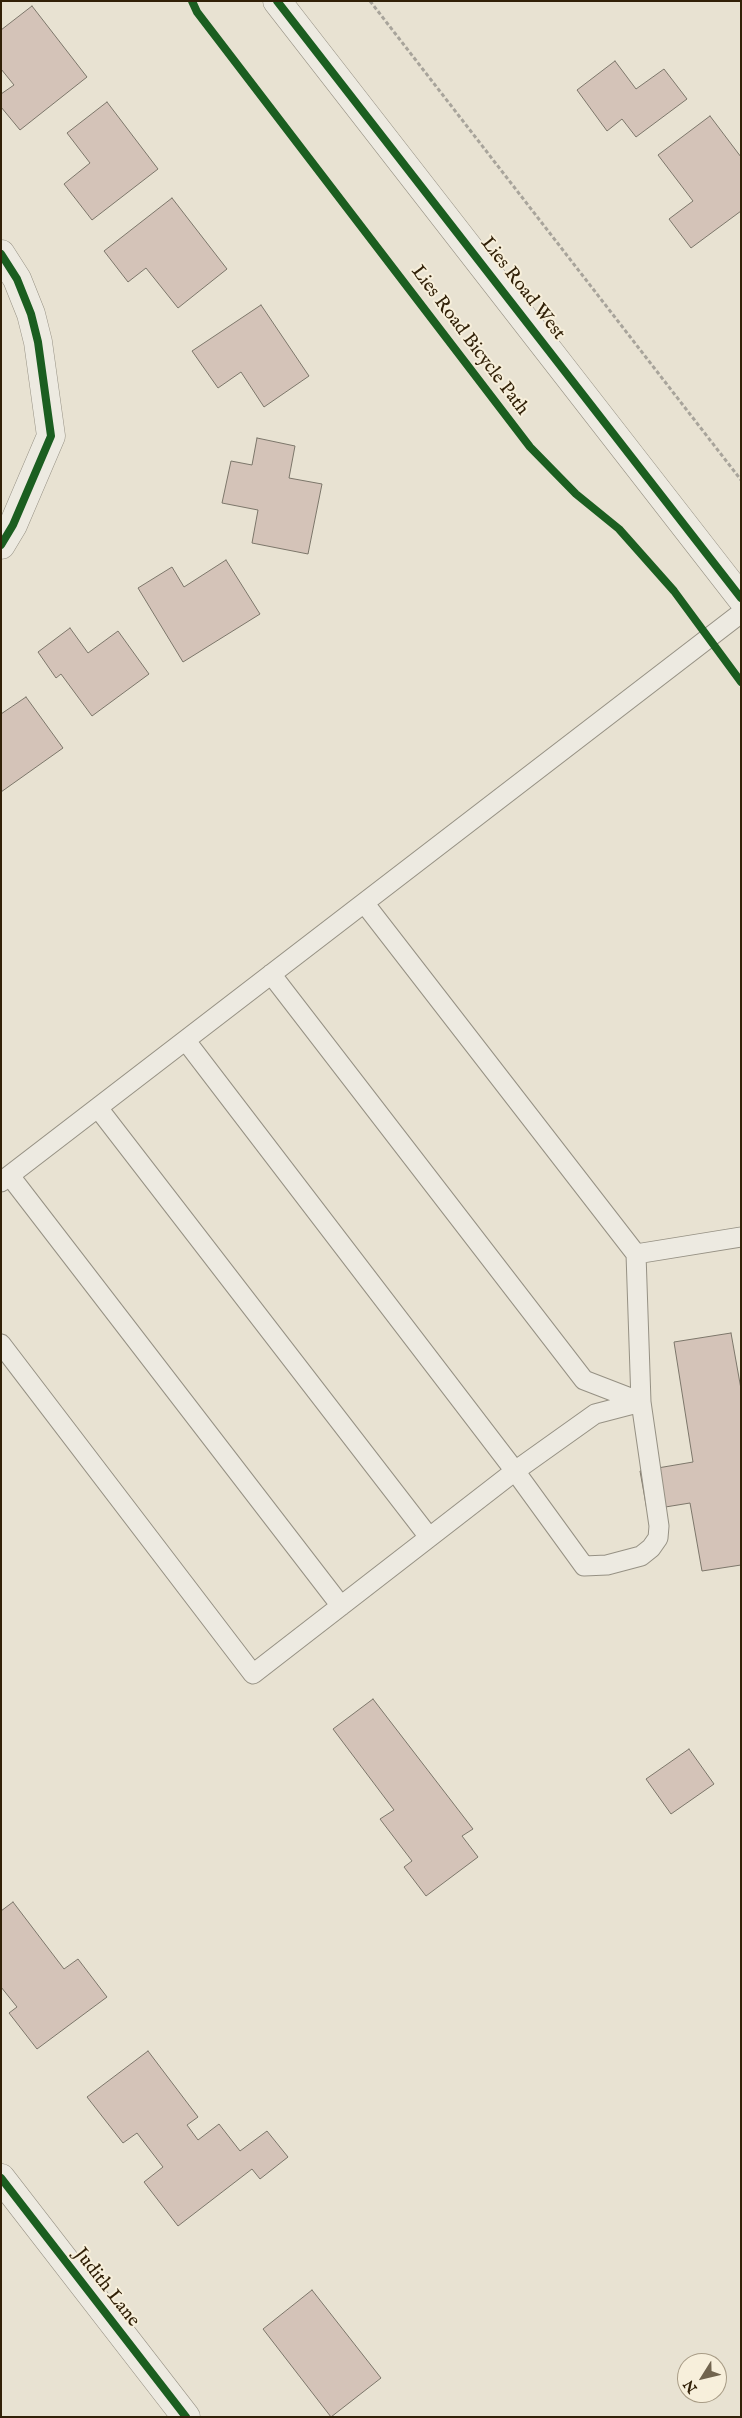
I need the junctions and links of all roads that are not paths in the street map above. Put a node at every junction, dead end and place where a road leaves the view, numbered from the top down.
1 (278, 1) edge
2 (1, 254) edge
3 (1, 545) edge
4 (741, 598) edge
5 (741, 613) edge
6 (365, 904) junction
7 (271, 974) junction
8 (186, 1041) junction
9 (98, 1108) junction
10 (6, 1179) edge
11 (741, 1237) edge
12 (636, 1254) junction
13 (1, 1344) edge
14 (641, 1402) junction
15 (515, 1471) junction
16 (429, 1537) junction
17 (341, 1606) junction
18 (1, 2178) edge
19 (186, 2417) edge

1 - 4 street, Lies Road West
2 - 3 street
5 - 6 lane
6 - 7 lane
6 - 12 lane
7 - 8 lane
7 - 14 lane
8 - 9 lane
8 - 15 lane
9 - 10 lane
9 - 16 lane
10 - 17 lane
11 - 12 lane
12 - 14 lane
13 - 17 lane
14 - 15 lane
14 - 15 lane
15 - 16 lane
16 - 17 lane
18 - 19 street, Judith Lane

